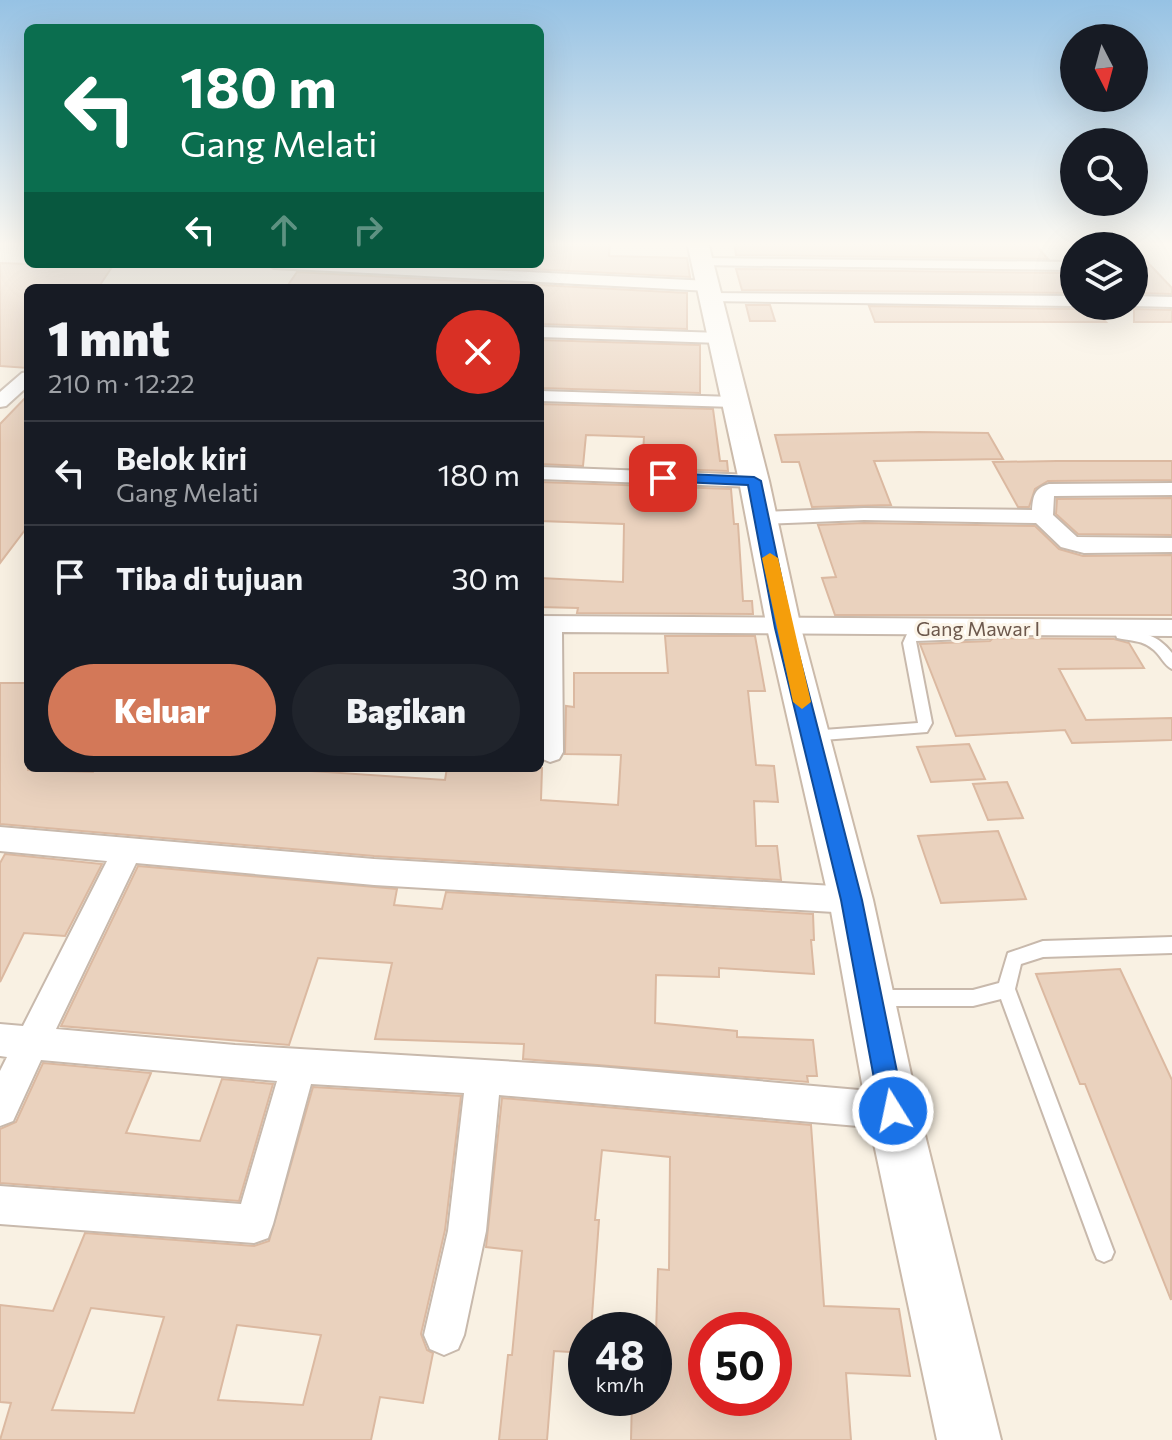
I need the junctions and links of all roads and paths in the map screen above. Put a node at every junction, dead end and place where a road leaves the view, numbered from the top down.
1 (621, 309) edge
2 (713, 309) edge
3 (544, 331) edge
4 (24, 381) edge
5 (544, 396) edge
6 (0, 402) edge
7 (734, 402) junction
8 (544, 473) edge
9 (1172, 489) edge
10 (758, 499) junction
11 (1042, 517) junction
12 (1172, 545) edge
13 (545, 625) edge
14 (784, 628) junction
15 (1172, 628) edge
16 (1172, 664) edge
17 (810, 736) junction
18 (550, 752) dead end
19 (0, 839) edge
20 (127, 851) junction
21 (851, 900) junction
22 (1172, 945) edge
23 (1006, 989) junction
24 (872, 998) junction
25 (16, 1040) edge
26 (299, 1066) junction
27 (483, 1077) junction
28 (0, 1108) edge
29 (893, 1111) junction
30 (0, 1205) edge
31 (1104, 1252) dead end
32 (444, 1335) dead end
33 (969, 1440) edge

1 - 3 street
2 - 7 main road
4 - 6 street
5 - 7 street
7 - 10 main road
8 - 10 street
9 - 11 street
10 - 11 street
10 - 14 main road
11 - 12 street
13 - 14 street, Gang Mawar I
13 - 18 street
14 - 15 street, Gang Mawar I
14 - 17 main road
16 - 17 lane
17 - 21 main road
19 - 20 street
20 - 21 street
20 - 25 street
21 - 24 main road
22 - 23 lane
23 - 24 lane
23 - 31 lane
24 - 29 main road
25 - 26 street
25 - 28 street
26 - 27 street
26 - 30 street
27 - 29 street
27 - 32 street
29 - 33 main road

